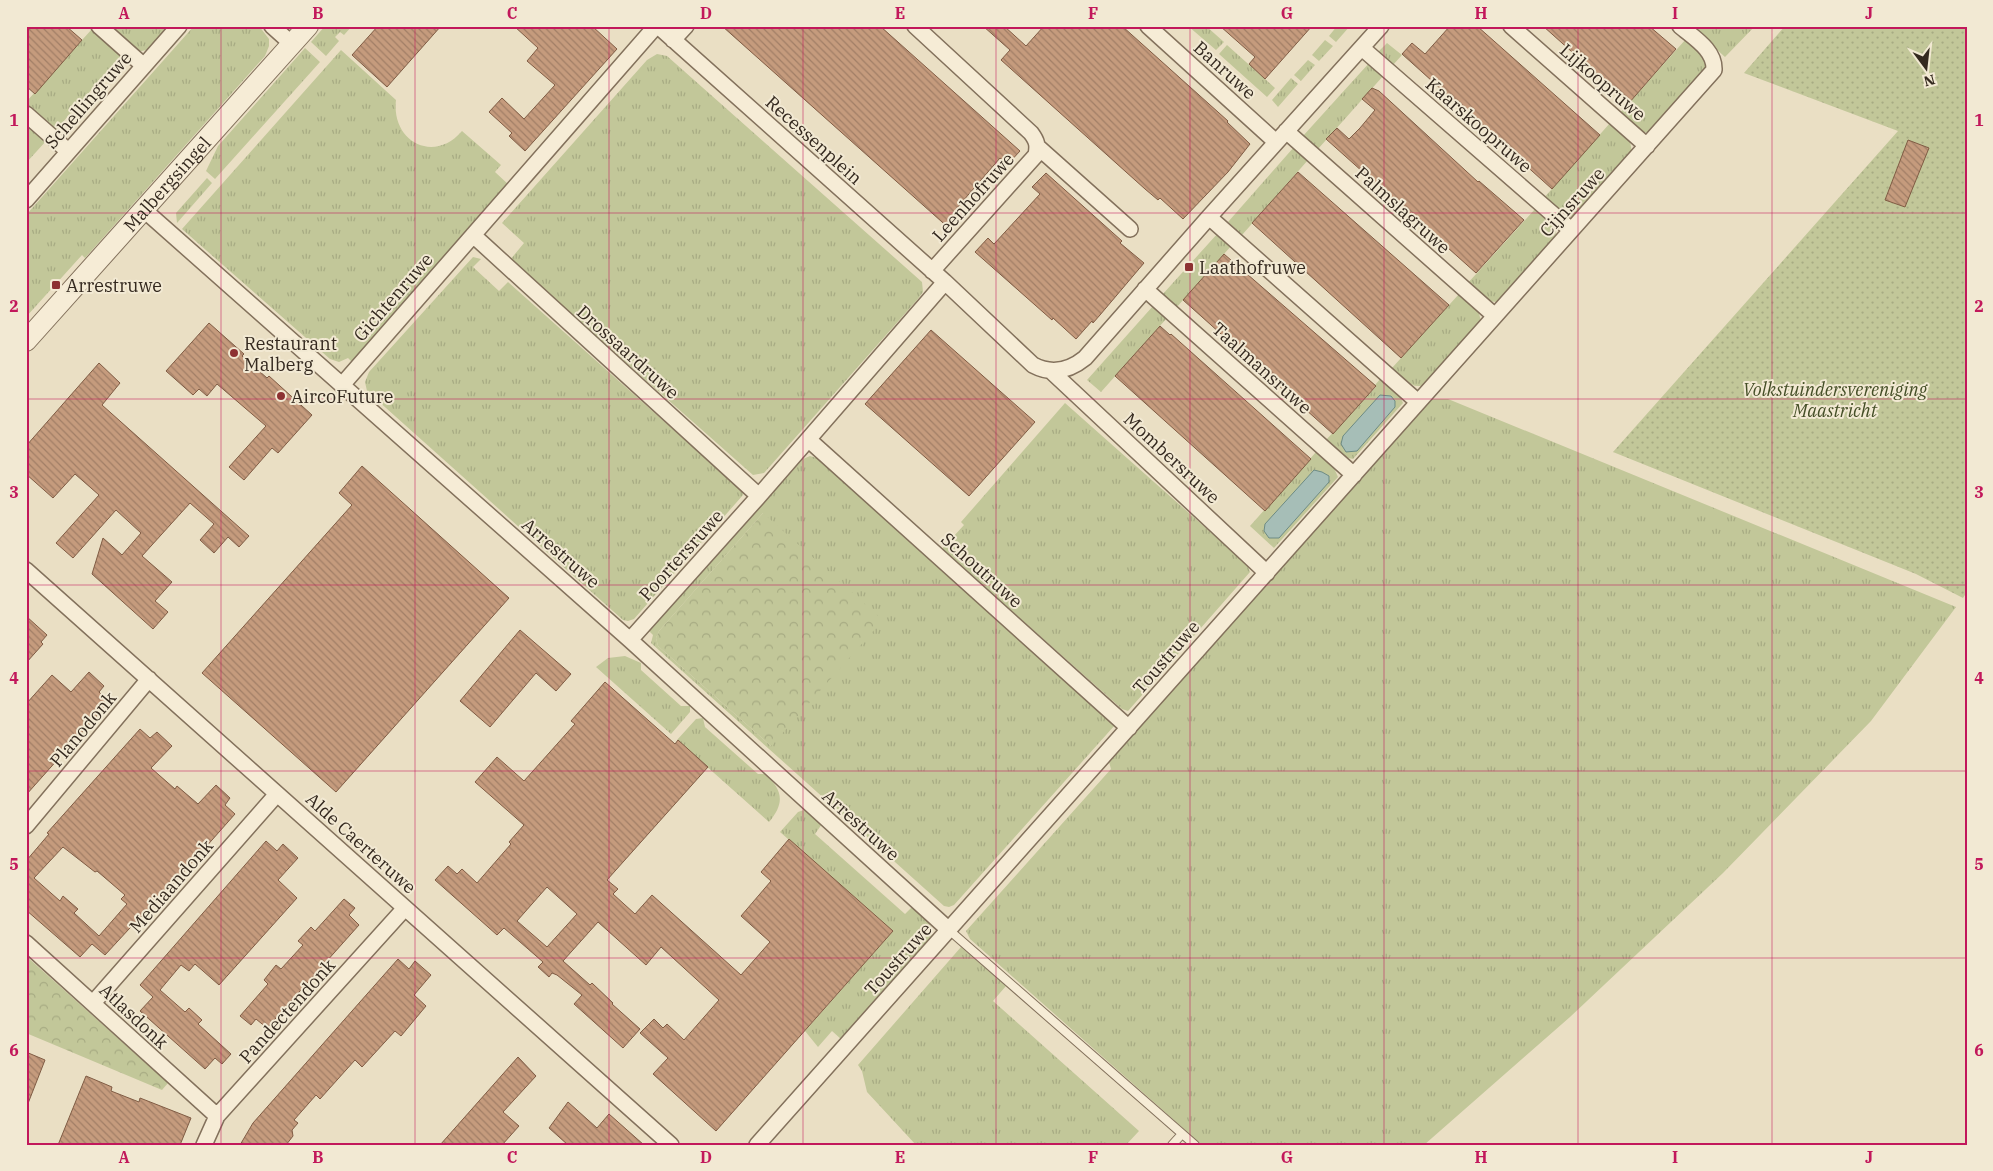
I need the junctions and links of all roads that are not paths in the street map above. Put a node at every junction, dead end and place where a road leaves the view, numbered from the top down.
1 (99, 26) edge
2 (179, 26) edge
3 (272, 26) edge
4 (308, 26) edge
5 (657, 26) edge
6 (686, 26) edge
7 (915, 26) edge
8 (1148, 26) edge
9 (1381, 26) edge
10 (1511, 26) edge
11 (1680, 26) edge
12 (673, 40) junction
13 (292, 44) junction
14 (1362, 48) junction
15 (144, 66) junction
16 (26, 114) edge
17 (1281, 136) junction
18 (1647, 146) junction
19 (1038, 147) junction
20 (68, 151) junction
21 (26, 200) edge
22 (144, 209) junction
23 (1209, 217) junction
24 (1130, 229) dead end
25 (1571, 230) junction
26 (473, 234) junction
27 (932, 271) junction
28 (945, 282) junction
29 (1145, 290) junction
30 (1495, 316) junction
31 (26, 341) edge
32 (1051, 371) junction
33 (342, 385) junction
34 (1418, 402) junction
35 (809, 440) junction
36 (1354, 475) junction
37 (759, 496) junction
38 (26, 570) edge
39 (1267, 573) junction
40 (630, 640) junction
41 (149, 679) junction
42 (1130, 728) junction
43 (277, 794) junction
44 (26, 826) edge
45 (405, 908) junction
46 (949, 930) junction
47 (26, 943) edge
48 (93, 1003) junction
49 (217, 1116) junction
50 (1182, 1134) junction
51 (204, 1145) edge
52 (671, 1145) edge
53 (757, 1145) edge
54 (1172, 1145) edge
55 (1195, 1145) edge

1 - 15 street
2 - 15 street, Schellingruwe
3 - 13 street
4 - 13 street, Malbergsingel
5 - 12 street, Recessenplein
5 - 26 street, Recessenplein
6 - 12 street
7 - 19 street, Leenhofruwe
8 - 17 street, Banruwe
9 - 14 street
10 - 18 street, Lijkoopruwe
11 - 18 street, Cijnsruwe
12 - 27 street, Recessenplein
13 - 22 street, Malbergsingel
14 - 17 street
14 - 25 street, Kaarskoopruwe
15 - 20 street, Schellingruwe
16 - 20 street
17 - 23 street
17 - 30 street, Palmslagruwe
18 - 25 street, Cijnsruwe
19 - 24 street, Leenhofruwe
19 - 27 street, Leenhofruwe
20 - 21 street, Schellingruwe
22 - 31 street, Malbergsingel
22 - 33 street, Arrestruwe
23 - 29 street
23 - 34 street
25 - 30 street, Cijnsruwe
26 - 33 street, Gichtenruwe
26 - 37 street, Drossaardruwe
27 - 28 street, Recessenplein
28 - 32 street, Recessenplein
28 - 35 street
29 - 32 street
29 - 36 street, Taalmansruwe
30 - 34 street, Cijnsruwe
32 - 39 street, Mombersruwe
33 - 40 street, Arrestruwe
34 - 36 street, Toustruwe
35 - 37 street
35 - 42 street, Schoutruwe
36 - 39 street, Toustruwe
37 - 40 street, Poortersruwe
38 - 41 street, Alde Caerteruwe
39 - 42 street, Toustruwe
40 - 46 street, Arrestruwe
41 - 43 street, Alde Caerteruwe
41 - 44 street, Planodonk
42 - 46 street, Toustruwe
43 - 45 street, Alde Caerteruwe
43 - 48 street, Mediaandonk
45 - 49 street, Pandectendonk
45 - 52 street, Alde Caerteruwe
46 - 50 lane
46 - 53 street, Toustruwe
47 - 48 street, Atlasdonk
48 - 49 street, Atlasdonk
49 - 51 street, Pandectendonk
50 - 54 lane
50 - 55 lane

